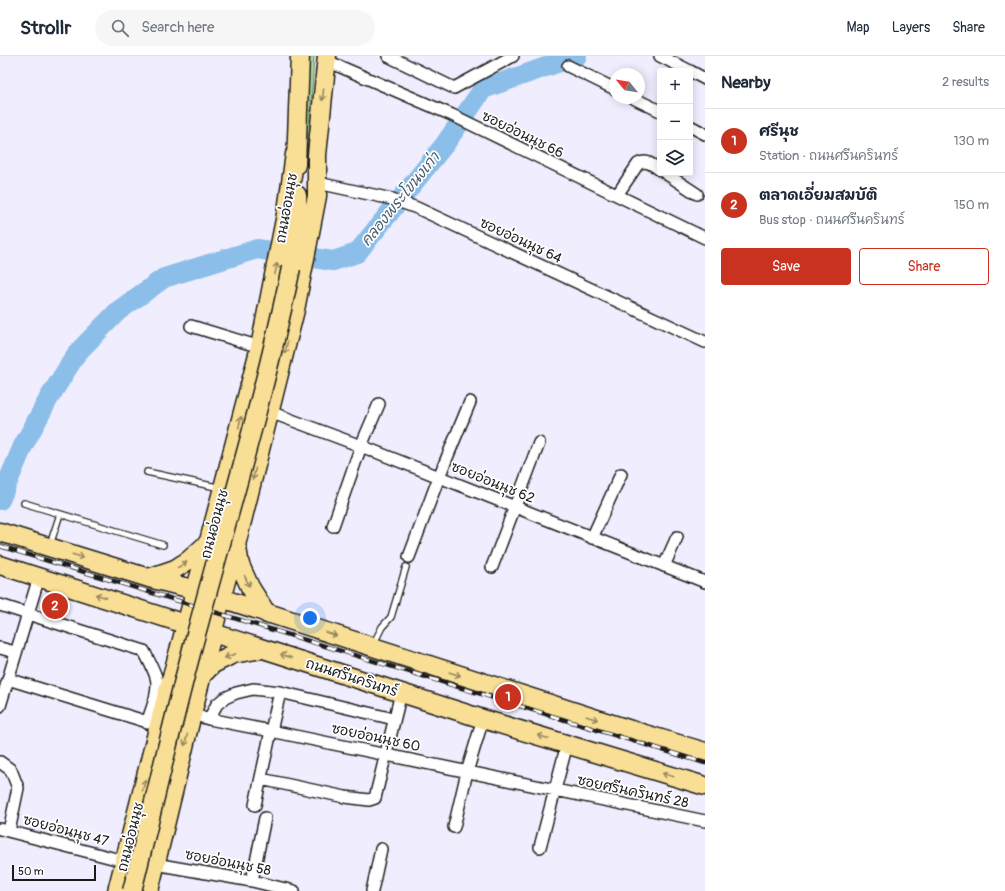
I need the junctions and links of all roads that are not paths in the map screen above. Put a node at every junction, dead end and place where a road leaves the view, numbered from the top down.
1 (300, 56) edge
2 (388, 56) edge
3 (513, 56) edge
4 (660, 56) edge
5 (327, 58) edge
6 (568, 66) dead end
7 (684, 68) edge
8 (693, 73) edge
9 (705, 79) edge
10 (609, 86) edge
11 (645, 104) edge
12 (657, 110) edge
13 (693, 128) edge
14 (705, 134) edge
15 (296, 154) junction
16 (317, 155) junction
17 (657, 168) edge
18 (670, 176) edge
19 (318, 183) junction
20 (697, 194) dead end
21 (617, 195) junction
22 (298, 228) junction
23 (705, 238) edge
24 (191, 326) dead end
25 (705, 342) edge
26 (260, 347) junction
27 (470, 402) dead end
28 (379, 404) dead end
29 (270, 412) junction
30 (539, 443) dead end
31 (361, 446) junction
32 (147, 472) dead end
33 (621, 474) dead end
34 (439, 477) junction
35 (222, 493) junction
36 (24, 503) dead end
37 (247, 505) junction
38 (515, 507) junction
39 (60, 514) junction
40 (333, 526) dead end
41 (7, 534) edge
42 (677, 537) dead end
43 (592, 538) junction
44 (209, 541) junction
45 (163, 545) dead end
46 (236, 545) junction
47 (50, 548) junction
48 (407, 562) joint
49 (3, 565) edge
50 (664, 566) junction
51 (492, 567) dead end
52 (39, 577) junction
53 (149, 578) junction
54 (705, 582) edge
55 (196, 590) junction
56 (221, 599) junction
57 (0, 605) edge
58 (138, 608) junction
59 (27, 614) junction
60 (268, 614) junction
61 (187, 624) junction
62 (213, 632) junction
63 (372, 647) junction
64 (0, 648) edge
65 (263, 649) junction
66 (15, 652) junction
67 (175, 666) junction
68 (202, 675) junction
69 (8, 679) junction
70 (280, 692) junction
71 (401, 693) junction
72 (0, 706) edge
73 (192, 714) junction
74 (156, 719) junction
75 (209, 719) junction
76 (394, 719) junction
77 (483, 719) junction
78 (270, 731) junction
79 (567, 744) junction
80 (705, 752) edge
81 (387, 755) junction
82 (0, 762) edge
83 (467, 772) junction
84 (261, 780) junction
85 (705, 786) edge
86 (554, 790) junction
87 (255, 804) dead end
88 (265, 818) dead end
89 (705, 821) edge
90 (454, 827) dead end
91 (4, 830) edge
92 (540, 847) dead end
93 (381, 849) dead end
94 (124, 861) junction
95 (155, 864) junction
96 (252, 881) junction
97 (117, 891) edge
98 (132, 891) edge
99 (149, 891) edge
100 (294, 891) edge
101 (372, 891) edge

1 - 15 main road, ถนนอ่อนนุช
2 - 3 street
4 - 7 street
5 -> 16 main road, ถนนอ่อนนุช
5 - 21 street, ซอยอ่อนนุช 66
6 - 10 street
8 - 9 street
11 - 12 street
13 - 14 street
15 - 22 main road, ถนนอ่อนนุช
26 -> 15 main road, ถนนอ่อนนุช
16 - 19 main road, ถนนอ่อนนุช
16 - 22 main road, ถนนอ่อนนุช
17 - 21 street
18 - 20 street
19 - 25 street, ซอยอ่อนนุช 64
19 -> 29 main road, ถนนอ่อนนุช
21 - 23 street, ซอยอ่อนนุช 66
22 - 98 main road, ถนนอ่อนนุช, bridge
24 - 26 street
35 -> 26 main road, ถนนอ่อนนุช
27 - 34 street
28 - 31 street
29 - 31 street, ซอยอ่อนนุช 62
29 -> 37 main road, ถนนอ่อนนุช
30 - 38 street
31 - 34 street, ซอยอ่อนนุช 62
31 - 40 street
32 - 35 lane
33 - 43 street
34 - 38 street, ซอยอ่อนนุช 62
34 - 48 street
35 - 37 main road
35 - 44 main road, ถนนอ่อนนุช
36 - 39 lane
37 - 46 main road, ถนนอ่อนนุช
38 - 43 street, ซอยอ่อนนุช 62
38 - 51 street
39 - 45 lane
39 - 47 lane
41 - 47 main road
42 - 50 street
43 - 50 street, ซอยอ่อนนุช 62
53 -> 44 main road
44 - 55 main road, ถนนอ่อนนุช
46 - 56 main road, ถนนอ่อนนุช
46 -> 60 main road
47 -> 53 main road
48 - 63 lane
49 - 52 main road, ถนนศรีนครินทร์
50 - 54 street, ซอยอ่อนนุช 62
58 -> 52 main road, ถนนศรีนครินทร์
52 - 59 street
53 - 55 main road
55 - 56 main road
55 - 61 main road, ถนนอ่อนนุช
56 - 60 main road
56 - 62 main road, ถนนอ่อนนุช
57 - 59 street
58 - 61 main road, ถนนศรีนครินทร์
58 - 67 main road
59 - 66 street
59 - 74 street
60 -> 63 main road
61 - 62 main road, ถนนศรีนครินทร์
61 - 67 main road, ถนนอ่อนนุช
62 - 65 main road, ถนนศรีนครินทร์
62 - 68 main road, ถนนอ่อนนุช
63 -> 80 main road
64 - 66 street
65 -> 68 main road
71 -> 65 main road, ถนนศรีนครินทร์
66 - 69 street
67 - 74 main road, ถนนอ่อนนุช
68 - 73 main road, ถนนอ่อนนุช
69 - 72 street
69 - 74 street
70 - 75 street
70 - 76 street
70 - 78 street
71 - 76 street
71 - 77 main road, ถนนศรีนครินทร์
73 - 74 main road
73 - 75 street, ซอยอ่อนนุช 60
73 -> 95 main road, ถนนอ่อนนุช
94 -> 74 main road, ถนนอ่อนนุช
75 - 78 street, ซอยอ่อนนุช 60
76 - 81 street
79 -> 77 main road, ถนนศรีนครินทร์
77 - 83 street
78 - 81 street, ซอยอ่อนนุช 60
78 - 84 street
85 -> 79 main road, ถนนศรีนครินทร์
79 - 86 street
81 - 83 street, ซอยอ่อนนุช 60
81 - 84 street
82 - 91 street
83 - 86 street, ซอยอ่อนนุช 60
83 - 90 street
84 - 87 street
86 - 89 street, ซอยศรีนครินทร์ 28
86 - 92 street
88 - 96 street
91 - 94 street, ซอยอ่อนนุช 47
93 - 101 street
94 - 97 main road, ถนนอ่อนนุช
95 - 96 street, ซอยอ่อนนุช 58
95 - 99 main road, ถนนอ่อนนุช
96 - 100 street, ซอยอ่อนนุช 58

